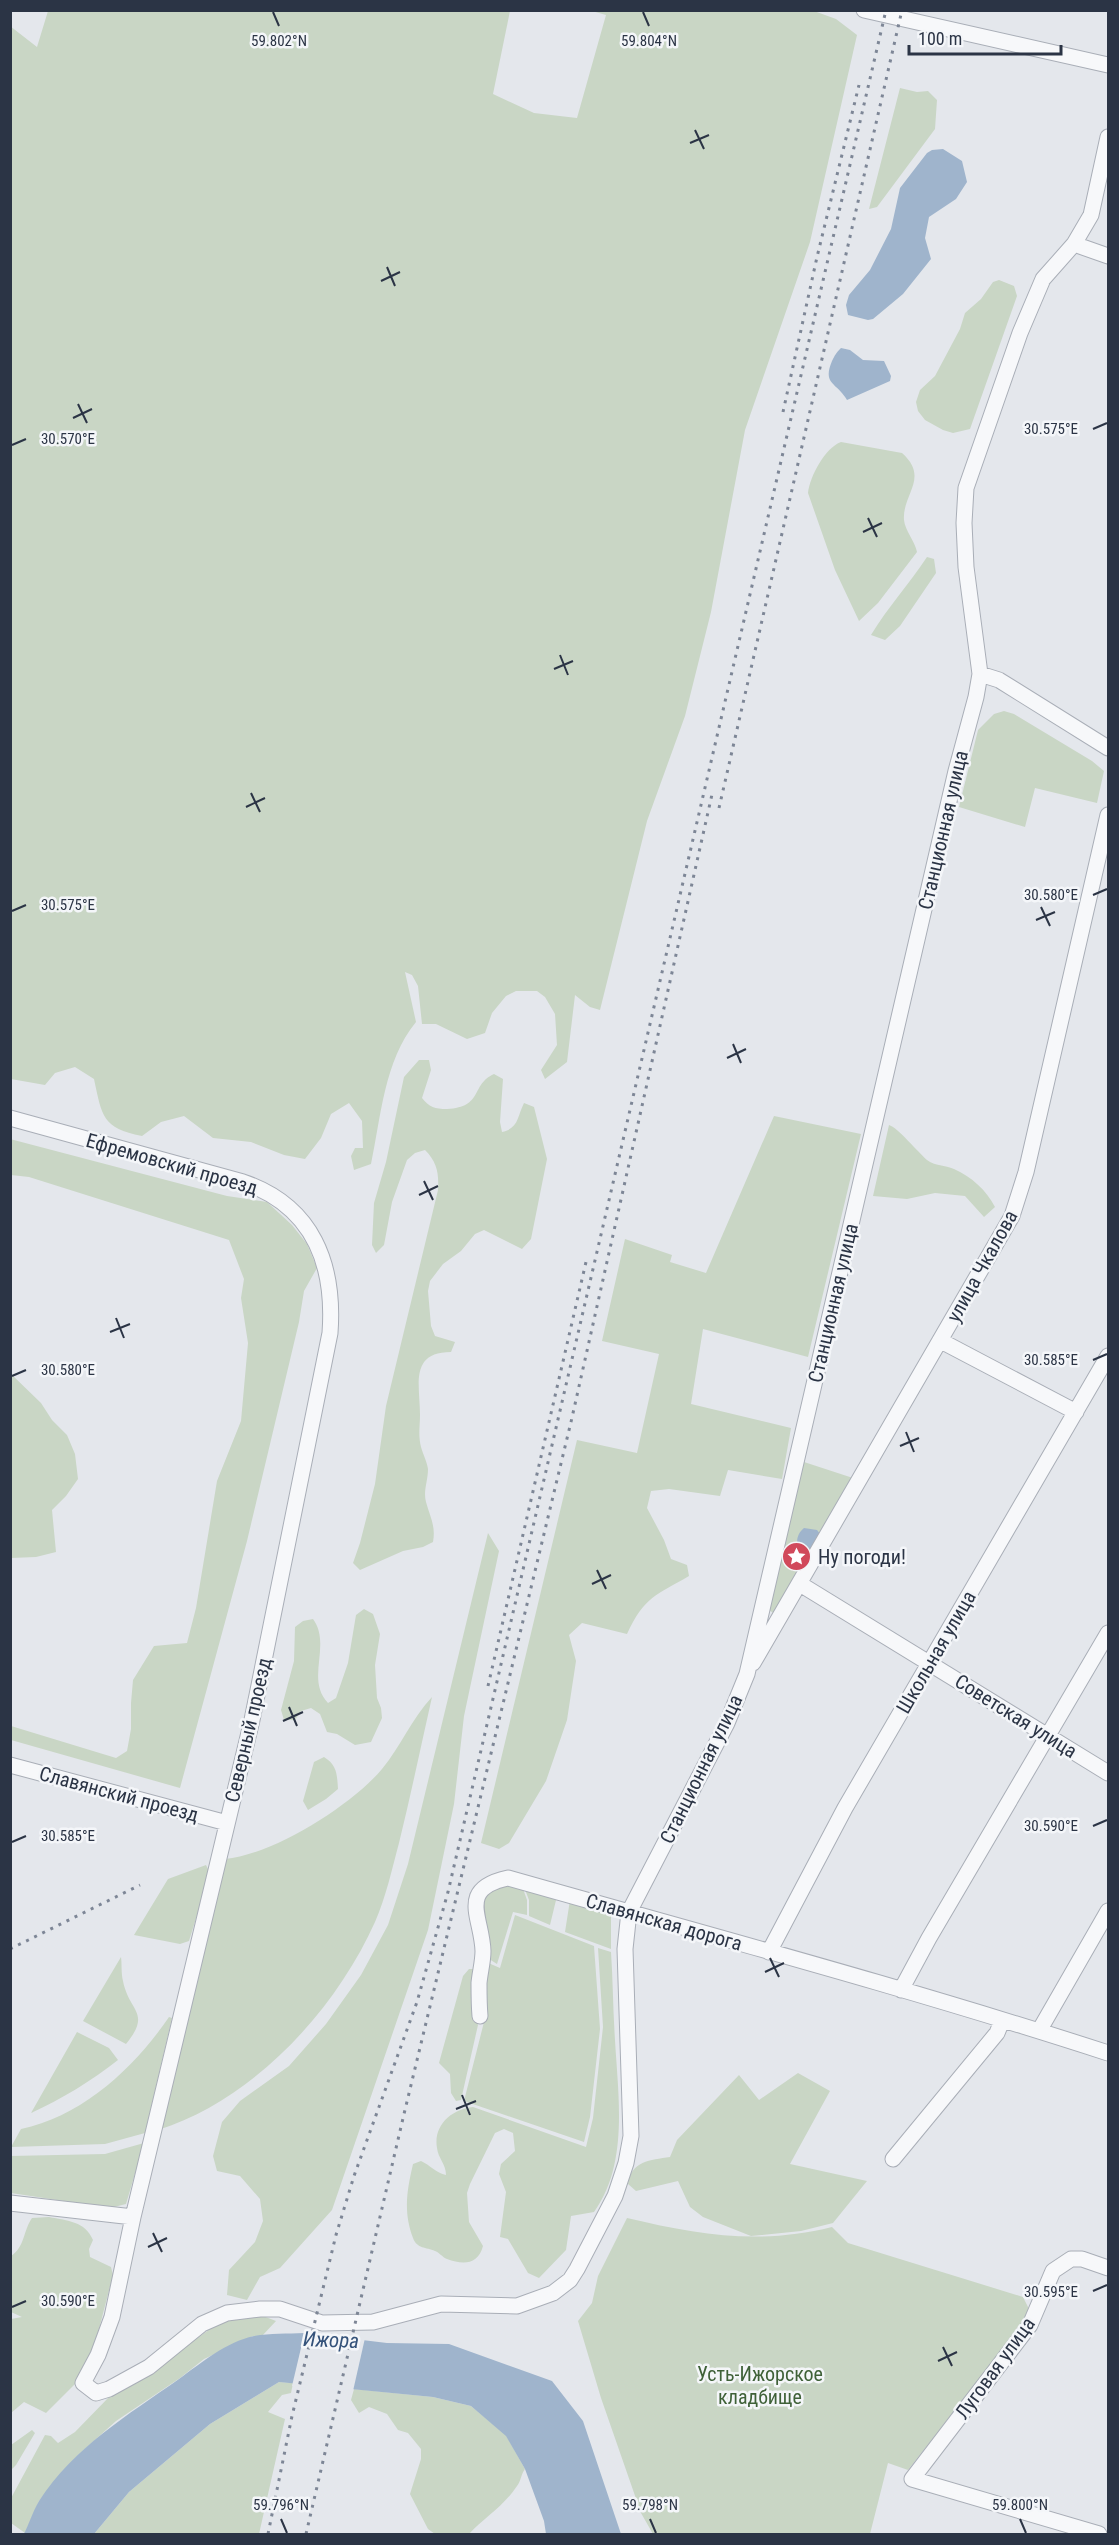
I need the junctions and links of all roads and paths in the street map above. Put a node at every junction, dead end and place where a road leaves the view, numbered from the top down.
1 (864, 10) edge
2 (1108, 65) edge
3 (1108, 137) edge
4 (1074, 244) junction
5 (1108, 256) edge
6 (980, 674) junction
7 (1108, 748) edge
8 (1108, 815) edge
9 (10, 1118) edge
10 (315, 1241) joint
11 (941, 1341) junction
12 (1108, 1356) edge
13 (1076, 1412) junction
14 (800, 1584) junction
15 (759, 1618) junction
16 (775, 1626) junction
17 (1108, 1633) edge
18 (930, 1663) junction
19 (747, 1674) junction
20 (1048, 1736) junction
21 (10, 1765) edge
22 (1108, 1773) edge
23 (227, 1823) junction
24 (1108, 1911) edge
25 (629, 1912) junction
26 (769, 1952) junction
27 (902, 1990) junction
28 (480, 2016) dead end
29 (1002, 2021) junction
30 (1039, 2031) junction
31 (1108, 2053) edge
32 (893, 2159) dead end
33 (10, 2203) edge
34 (133, 2217) junction
35 (1108, 2268) edge
36 (1099, 2535) edge

1 - 2 street
3 - 4 street, Станционная улица
4 - 5 street
4 - 6 street, Станционная улица
6 - 7 street
6 - 15 street, Станционная улица
8 - 11 street, улица Чкалова
9 - 10 street, Ефремовский проезд
10 - 23 street, Северный проезд
11 - 13 street
11 - 14 street, улица Чкалова
12 - 13 street, Школьная улица
13 - 18 street, Школьная улица
14 - 16 street, улица Чкалова
14 - 18 street, Советская улица
15 - 16 street
15 - 19 street, Станционная улица
16 - 19 street, улица Чкалова
17 - 20 street
18 - 20 street, Советская улица
18 - 26 street, Школьная улица
19 - 25 street, Станционная улица
20 - 22 street, Советская улица
20 - 27 street
21 - 23 street, Славянский проезд
23 - 34 street, Северный проезд
24 - 30 street
25 - 26 street, Славянская дорога
25 - 28 street, Славянская дорога
25 - 34 street, Северный проезд
26 - 27 street, Славянская дорога
27 - 29 street, Славянская дорога
29 - 30 street, Славянская дорога
29 - 32 street
30 - 31 street, Славянская дорога
33 - 34 street
35 - 36 street, Луговая улица

